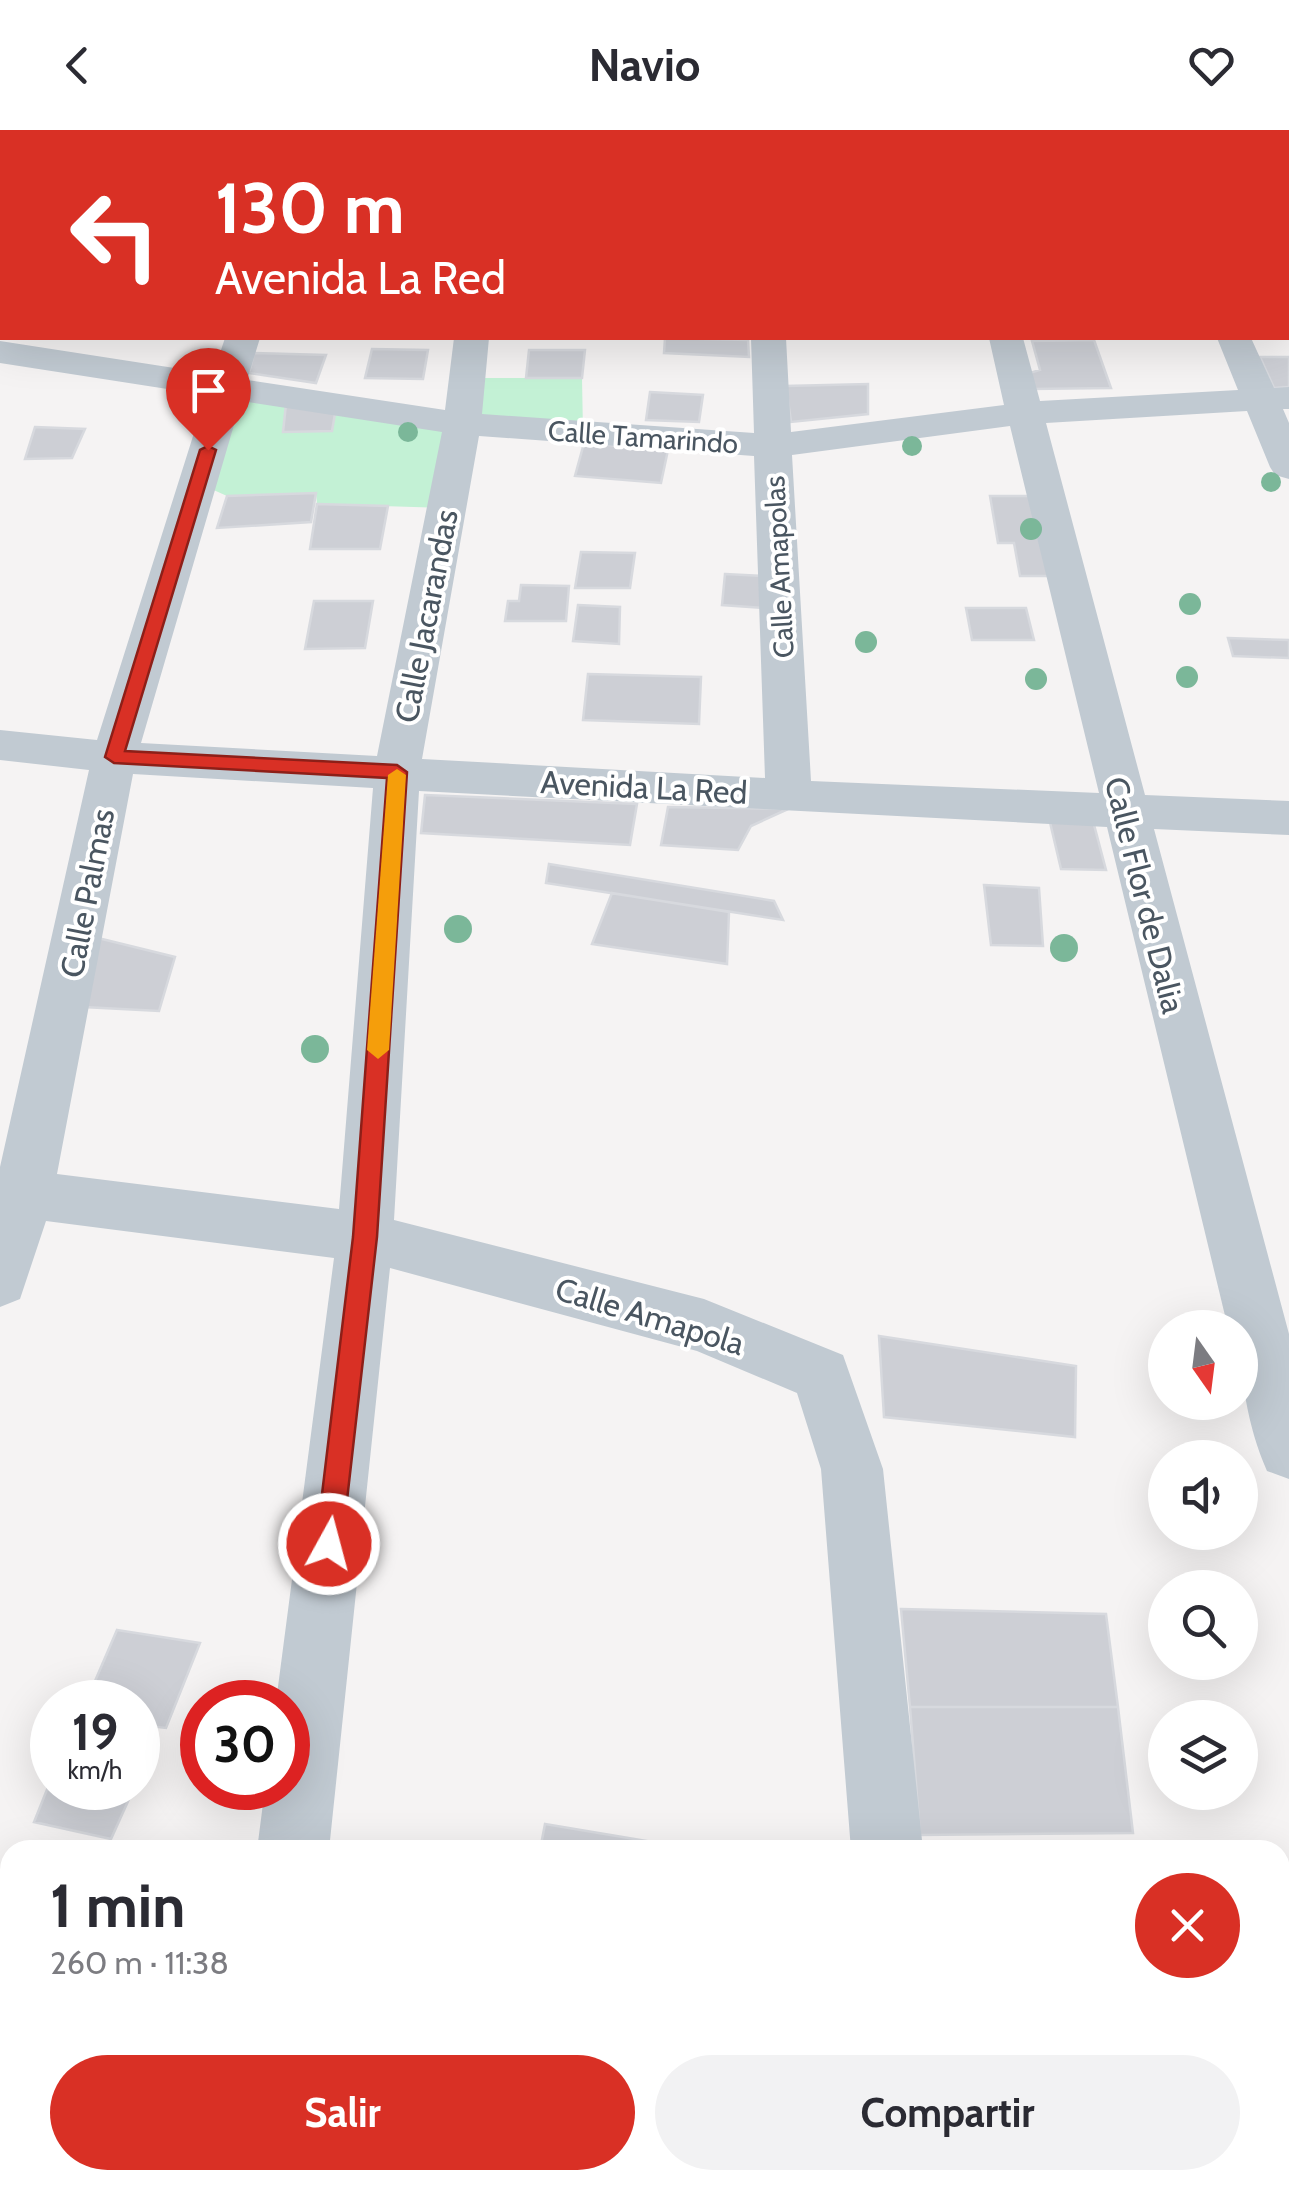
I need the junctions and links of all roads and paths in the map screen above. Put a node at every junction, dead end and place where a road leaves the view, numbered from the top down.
1 (241, 340) edge
2 (472, 340) edge
3 (768, 340) edge
4 (1006, 340) edge
5 (1235, 340) edge
6 (3, 350) edge
7 (228, 385) junction
8 (1274, 400) edge
9 (1025, 414) junction
10 (462, 424) junction
11 (774, 446) junction
12 (1289, 467) edge
13 (0, 744) edge
14 (114, 757) junction
15 (397, 772) junction
16 (789, 796) junction
17 (1123, 810) junction
18 (1289, 818) edge
19 (13, 1193) edge
20 (365, 1237) junction
21 (0, 1281) edge
22 (1289, 1450) edge
23 (294, 1840) edge
24 (887, 1840) edge

1 - 7 street, Calle Palmas
2 - 10 street, Calle Jacarandas
3 - 11 street, Calle Amapolas
4 - 9 street, Calle Flor de Dalia
5 - 8 street
6 - 7 street, Calle Tamarindo
7 - 10 street, Calle Tamarindo
7 - 14 street, Calle Palmas
8 - 9 street, Calle Tamarindo
8 - 12 street
9 - 11 street, Calle Tamarindo
9 - 17 street, Calle Flor de Dalia
10 - 11 street, Calle Tamarindo
10 - 15 street, Calle Jacarandas
11 - 16 street, Calle Amapolas
13 - 14 street, Avenida La Red
14 - 15 street, Avenida La Red
14 - 19 street, Calle Palmas
15 - 16 street, Avenida La Red
15 - 20 street, Calle Jacarandas
16 - 17 street, Avenida La Red
17 - 18 street, Avenida La Red
17 - 22 street, Calle Flor de Dalia
19 - 20 street, Calle Amapola
19 - 21 street, Calle Palmas
20 - 23 street, Calle Jacarandas
20 - 24 street, Calle Amapola

